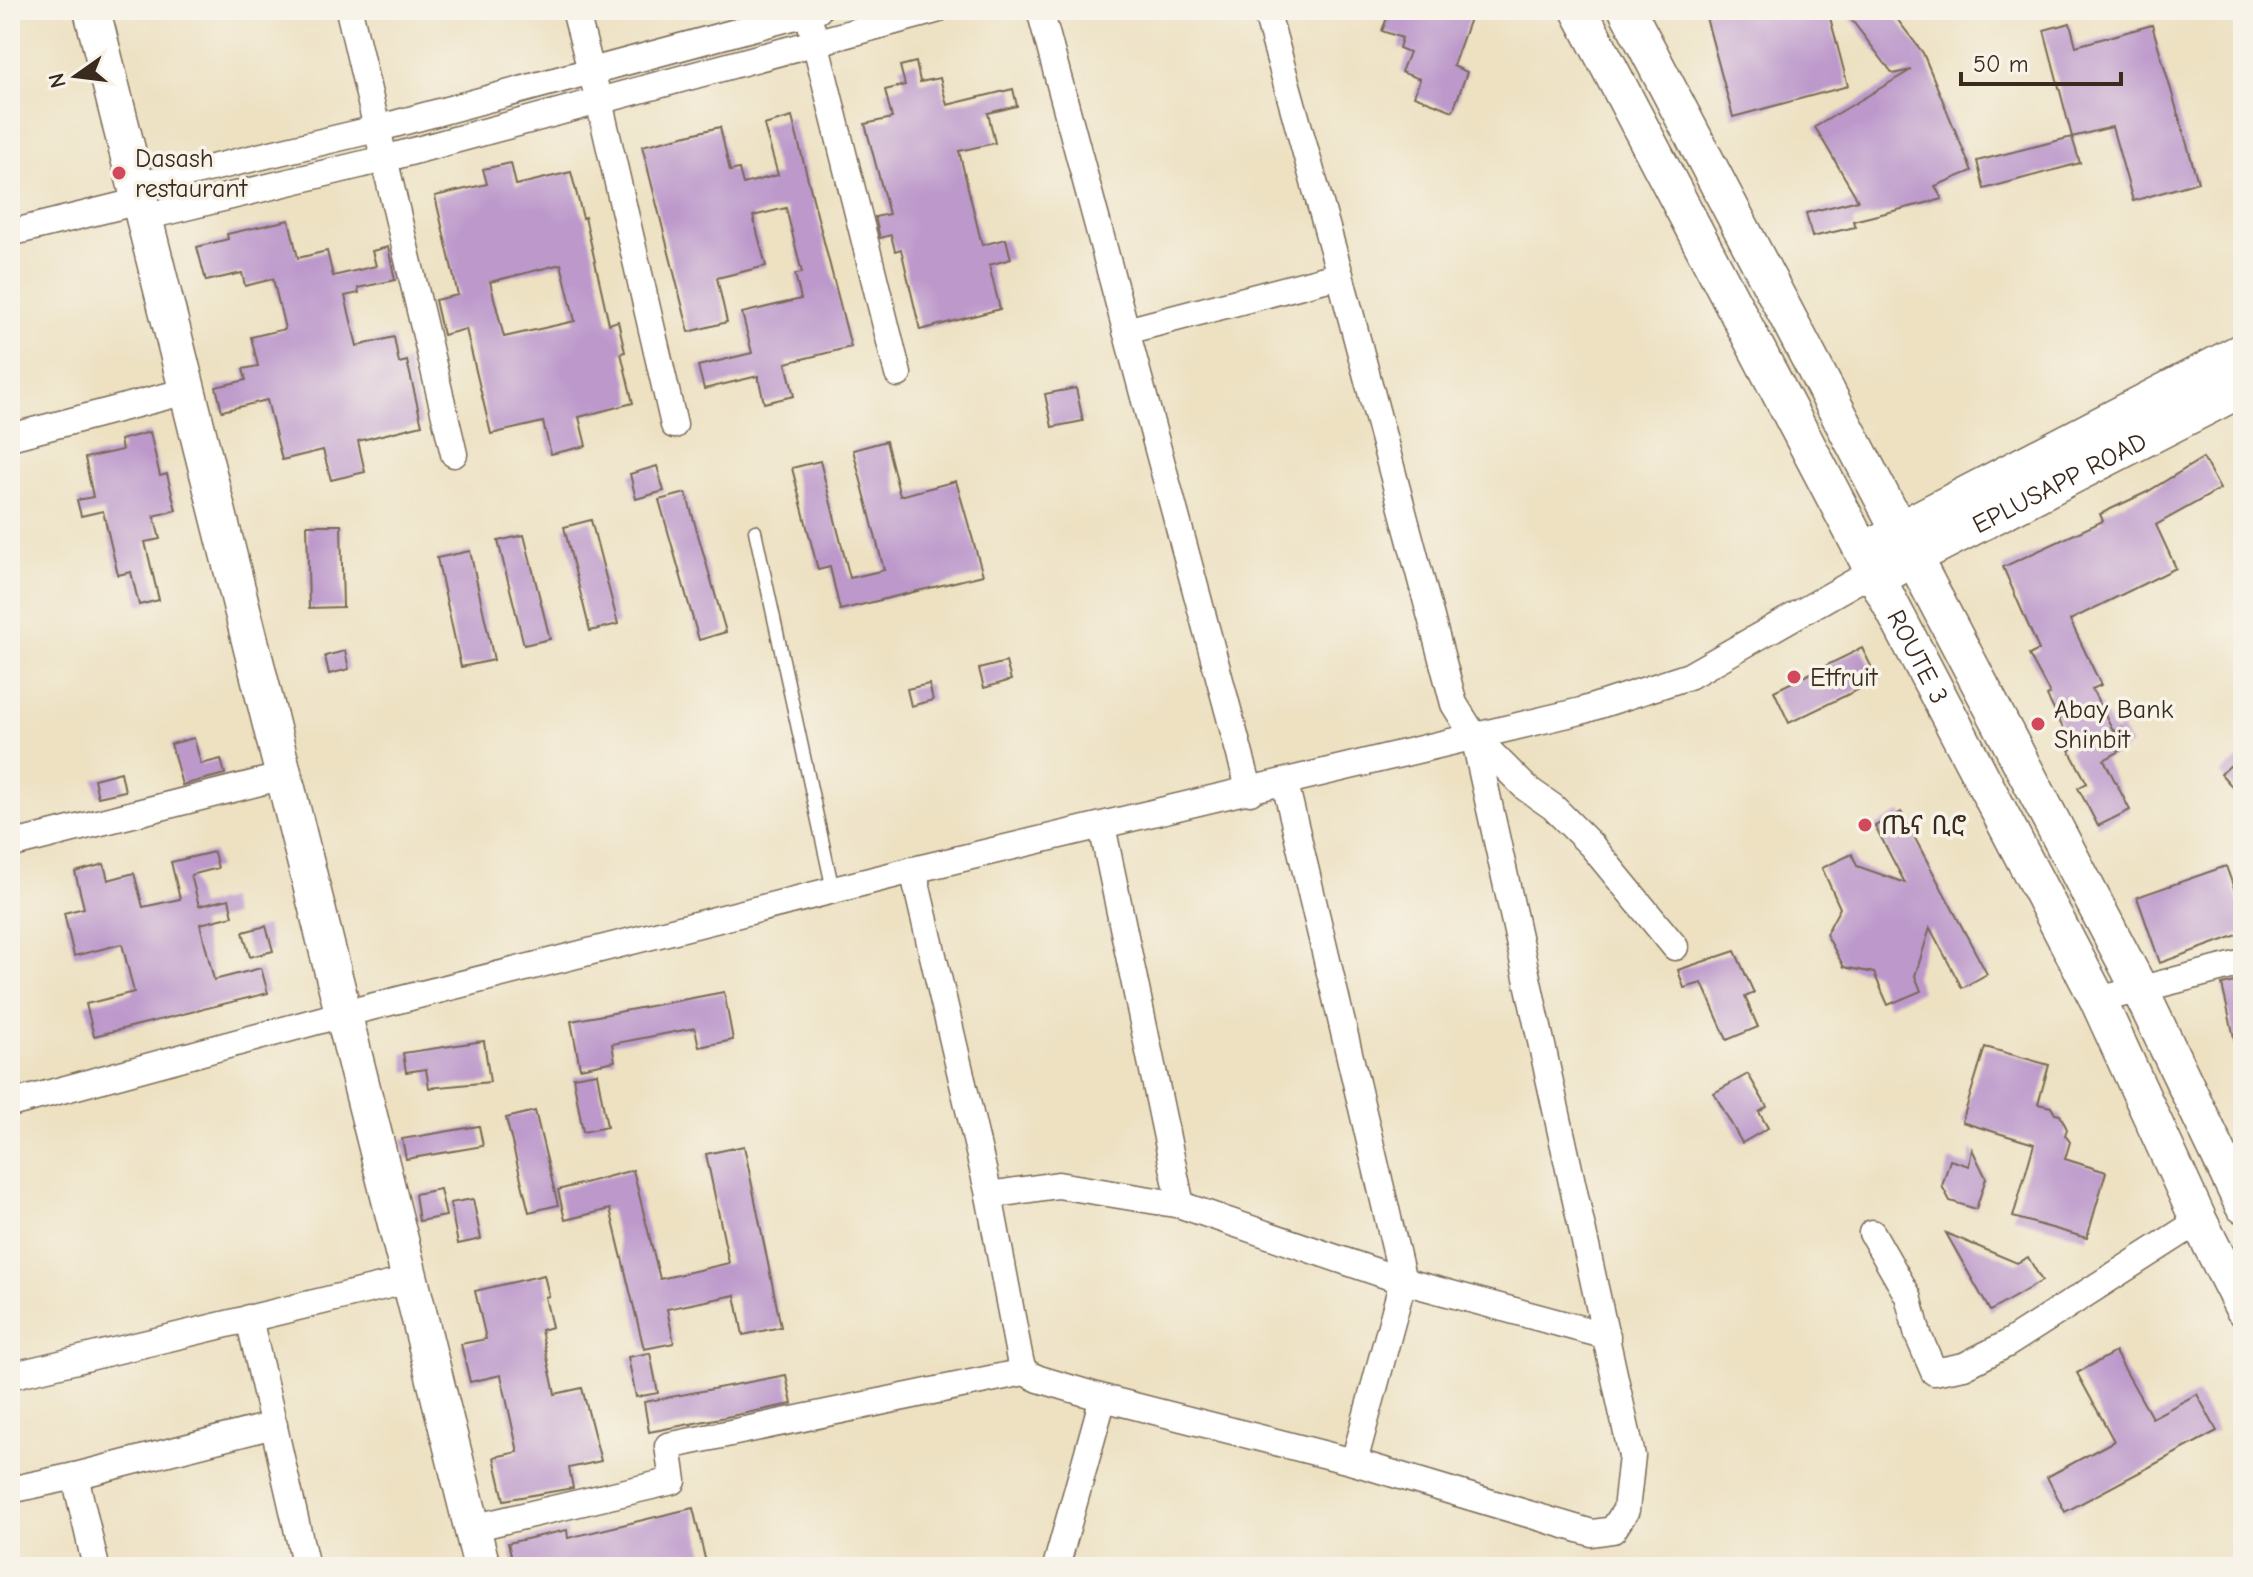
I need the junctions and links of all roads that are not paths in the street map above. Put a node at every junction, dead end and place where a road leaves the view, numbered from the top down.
1 (92, 10) edge
2 (349, 10) edge
3 (575, 10) edge
4 (936, 10) edge
5 (1040, 10) edge
6 (1266, 10) edge
7 (1579, 10) edge
8 (1627, 10) edge
9 (811, 11) edge
10 (815, 44) junction
11 (590, 72) junction
12 (599, 101) junction
13 (376, 129) junction
14 (384, 159) junction
15 (140, 201) junction
16 (10, 233) edge
17 (1340, 275) junction
18 (1126, 331) junction
19 (2242, 364) edge
20 (898, 374) dead end
21 (187, 391) junction
22 (674, 425) dead end
23 (10, 437) edge
24 (454, 454) dead end
25 (755, 531) dead end
26 (1907, 543) junction
27 (1867, 571) junction
28 (1474, 736) junction
29 (284, 776) junction
30 (1285, 783) junction
31 (1250, 792) junction
32 (1102, 826) junction
33 (10, 845) edge
34 (913, 870) junction
35 (833, 890) junction
36 (1675, 947) dead end
37 (2243, 963) edge
38 (2140, 990) junction
39 (2098, 1000) junction
40 (343, 1014) junction
41 (10, 1104) edge
42 (989, 1195) junction
43 (1181, 1205) junction
44 (2243, 1205) edge
45 (2199, 1221) junction
46 (1872, 1233) dead end
47 (410, 1280) junction
48 (1403, 1281) junction
49 (2243, 1308) edge
50 (249, 1318) junction
51 (1607, 1336) junction
52 (1024, 1372) junction
53 (10, 1376) edge
54 (1103, 1398) junction
55 (274, 1425) junction
56 (1354, 1462) junction
57 (75, 1476) junction
58 (10, 1490) edge
59 (472, 1528) junction
60 (96, 1567) edge
61 (306, 1567) edge
62 (482, 1567) edge
63 (1056, 1567) edge

1 - 15 main road
2 - 13 street
3 - 11 street
4 - 10 street
5 - 18 street
6 - 17 street
7 - 27 main road, ROUTE 3
8 - 26 main road
9 - 10 street
9 - 11 street
10 - 12 street
10 - 20 street
11 - 12 street
11 - 13 street
12 - 14 street
12 - 22 street
13 - 14 street
13 - 15 street
14 - 15 street
14 - 24 street
15 - 16 street
15 - 21 main road
17 - 18 street
17 - 28 street
18 - 31 street
19 - 26 main road
21 - 23 street
21 - 29 main road
25 - 35 lane
26 - 27 main road
26 - 38 main road
27 - 28 street
27 - 39 main road, ROUTE 3
28 - 30 street
28 - 36 street
28 - 51 street
29 - 33 street
29 - 40 main road
30 - 31 street
30 - 48 street
31 - 32 street
32 - 34 street
32 - 43 street
34 - 35 street
34 - 42 street
35 - 40 street
37 - 38 street
38 - 39 street
38 - 44 main road
39 - 45 main road, ROUTE 3
40 - 41 street
40 - 47 main road
42 - 43 street
42 - 52 street
43 - 48 street
45 - 46 street
45 - 49 main road, ROUTE 3
47 - 50 street
47 - 59 main road
48 - 51 street
48 - 56 street
50 - 53 street
50 - 55 street
51 - 56 street
52 - 54 street
52 - 59 street
54 - 56 street
54 - 63 street
55 - 57 street
55 - 61 street
57 - 58 street
57 - 60 street
59 - 62 main road

